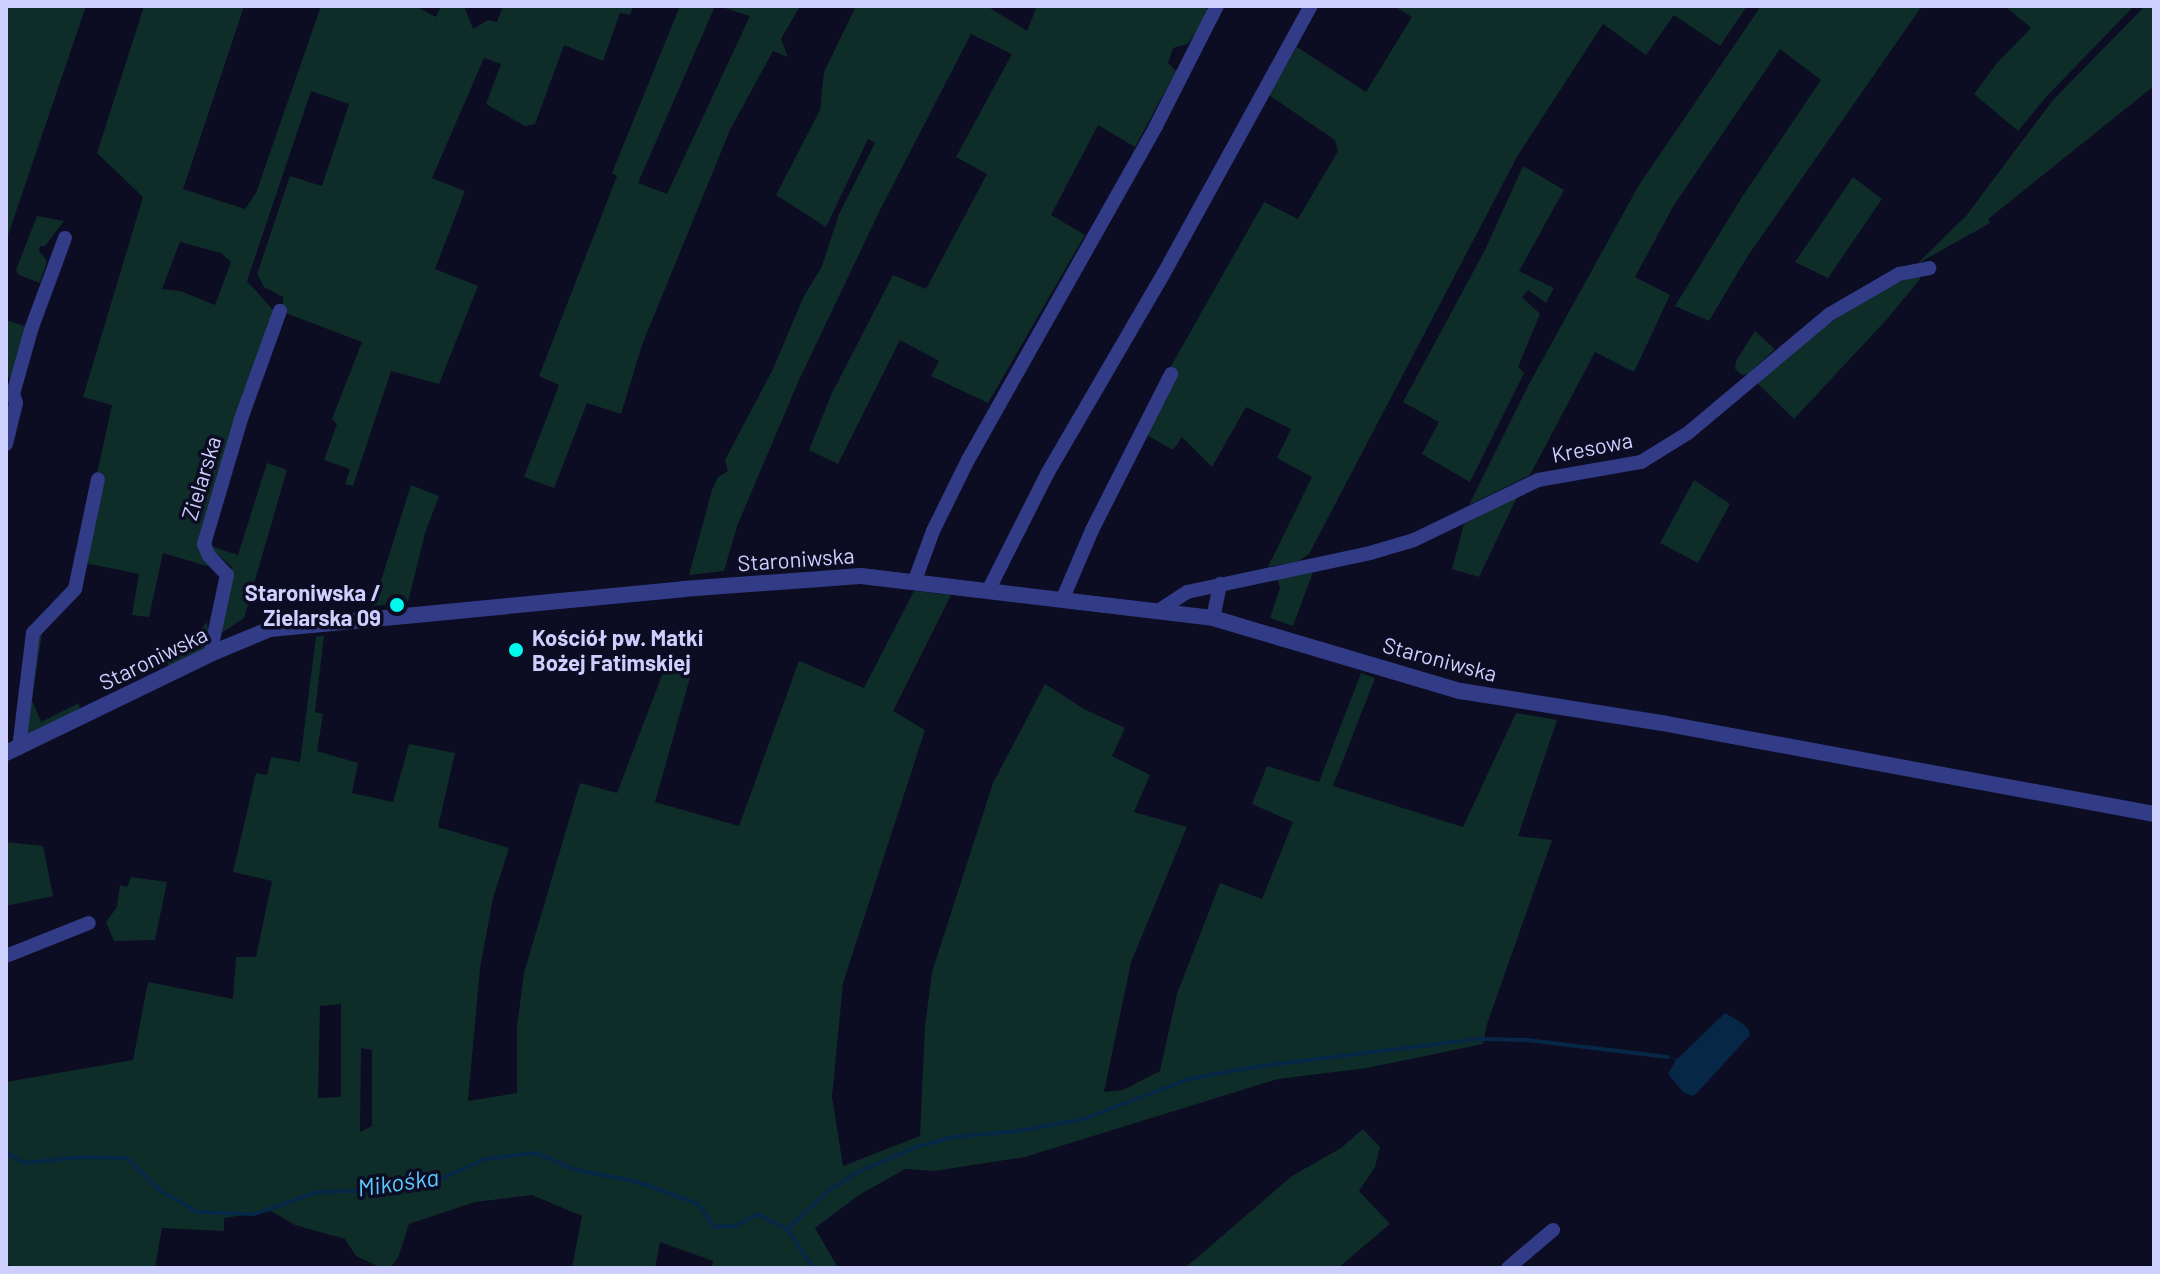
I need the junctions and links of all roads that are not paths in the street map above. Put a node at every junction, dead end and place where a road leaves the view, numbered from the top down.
1 (1217, 6) edge
2 (1311, 6) edge
3 (65, 238) dead end
4 (1929, 268) dead end
5 (280, 311) dead end
6 (1171, 374) dead end
7 (6, 444) edge
8 (98, 479) dead end
9 (915, 580) junction
10 (1220, 584) junction
11 (989, 589) junction
12 (1063, 598) junction
13 (1161, 609) junction
14 (1213, 618) junction
15 (210, 654) junction
16 (12, 750) edge
17 (2154, 814) edge
18 (89, 923) dead end
19 (6, 956) edge
20 (1553, 1230) dead end
21 (1508, 1268) edge

1 - 9 street
2 - 11 street
3 - 7 street
4 - 10 street, Kresowa
5 - 15 street, Zielarska
6 - 12 street
8 - 16 street
9 - 11 street, Staroniwska
9 - 15 street, Staroniwska
10 - 13 street, Kresowa
10 - 14 street
11 - 12 street, Staroniwska
12 - 13 street, Staroniwska
13 - 14 street, Staroniwska
14 - 17 street, Staroniwska
15 - 16 street, Staroniwska
18 - 19 street
20 - 21 street

